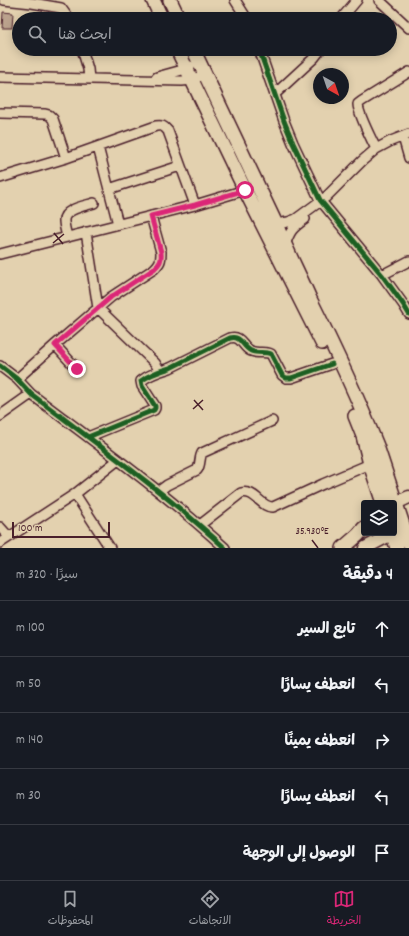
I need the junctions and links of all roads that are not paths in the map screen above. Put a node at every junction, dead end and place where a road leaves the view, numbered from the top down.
1 (4, 0) edge
2 (56, 0) edge
3 (153, 0) edge
4 (170, 0) edge
5 (235, 0) edge
6 (357, 0) edge
7 (379, 0) edge
8 (62, 8) junction
9 (65, 12) edge
10 (159, 12) edge
11 (176, 12) edge
12 (243, 12) edge
13 (347, 12) edge
14 (392, 12) edge
15 (397, 17) edge
16 (409, 28) edge
17 (85, 56) edge
18 (180, 56) edge
19 (196, 56) edge
20 (261, 56) edge
21 (316, 56) edge
22 (199, 61) junction
23 (409, 72) edge
24 (189, 74) junction
25 (205, 74) junction
26 (0, 77) edge
27 (89, 79) junction
28 (146, 80) junction
29 (275, 94) junction
30 (0, 113) edge
31 (406, 136) edge
32 (98, 147) junction
33 (376, 149) junction
34 (66, 158) junction
35 (409, 158) edge
36 (180, 166) junction
37 (0, 178) edge
38 (109, 189) junction
39 (245, 190) junction
40 (323, 201) junction
41 (94, 203) dead end
42 (195, 205) junction
43 (151, 216) junction
44 (118, 224) junction
45 (276, 224) junction
46 (86, 232) junction
47 (68, 237) junction
48 (285, 245) junction
49 (0, 254) edge
50 (409, 261) edge
51 (382, 276) junction
52 (98, 308) junction
53 (409, 314) edge
54 (55, 345) junction
55 (332, 364) junction
56 (0, 366) edge
57 (77, 369) dead end
58 (160, 371) junction
59 (17, 379) junction
60 (31, 394) junction
61 (0, 416) edge
62 (272, 421) dead end
63 (88, 437) junction
64 (118, 460) junction
65 (370, 464) junction
66 (376, 482) junction
67 (159, 491) junction
68 (75, 494) junction
69 (409, 497) edge
70 (374, 500) edge
71 (387, 500) edge
72 (388, 500) edge
73 (397, 501) edge
74 (200, 525) junction
75 (0, 527) edge
76 (361, 532) edge
77 (9, 538) junction
78 (398, 540) edge
79 (0, 543) edge
80 (110, 548) edge
81 (225, 548) edge
82 (343, 548) edge
83 (365, 548) edge

1 - 8 street
2 - 8 street
3 - 10 highway
4 - 11 highway
5 - 12 street
6 - 13 street
7 - 14 street
8 - 9 street
15 - 16 street
17 - 27 street
18 - 24 highway
19 - 22 highway
20 - 29 street
21 - 29 street
22 - 24 street
22 - 25 highway
23 - 33 street
24 - 25 street
24 - 28 street
24 - 28 street
24 - 39 highway
25 - 45 highway
26 - 27 street
27 - 28 street
29 - 40 street
30 - 34 street
31 - 33 street
31 - 35 street
32 - 34 street
32 - 36 street
32 - 38 street
33 - 40 street
34 - 37 street
36 - 38 street
36 - 42 street
38 - 44 street
39 - 42 street
39 - 55 highway
40 - 45 street
40 - 48 street
40 - 51 street
41 - 47 street
42 - 43 street
43 - 44 street
43 - 52 street
44 - 46 street
45 - 48 highway
46 - 47 street
46 - 52 street
47 - 49 street
48 - 72 highway
50 - 51 street
51 - 53 street
52 - 54 street
52 - 58 street
54 - 57 street
54 - 59 street
55 - 58 street
55 - 65 highway
56 - 59 street
58 - 63 street
59 - 60 street
60 - 61 street
60 - 63 street
62 - 67 street
63 - 64 street
64 - 67 street
64 - 68 street
65 - 66 highway
65 - 74 street
66 - 70 highway
66 - 71 highway
67 - 74 street
68 - 77 street
68 - 80 street
69 - 73 main road
74 - 81 street
75 - 77 street
76 - 82 highway
77 - 79 street
78 - 83 main road

